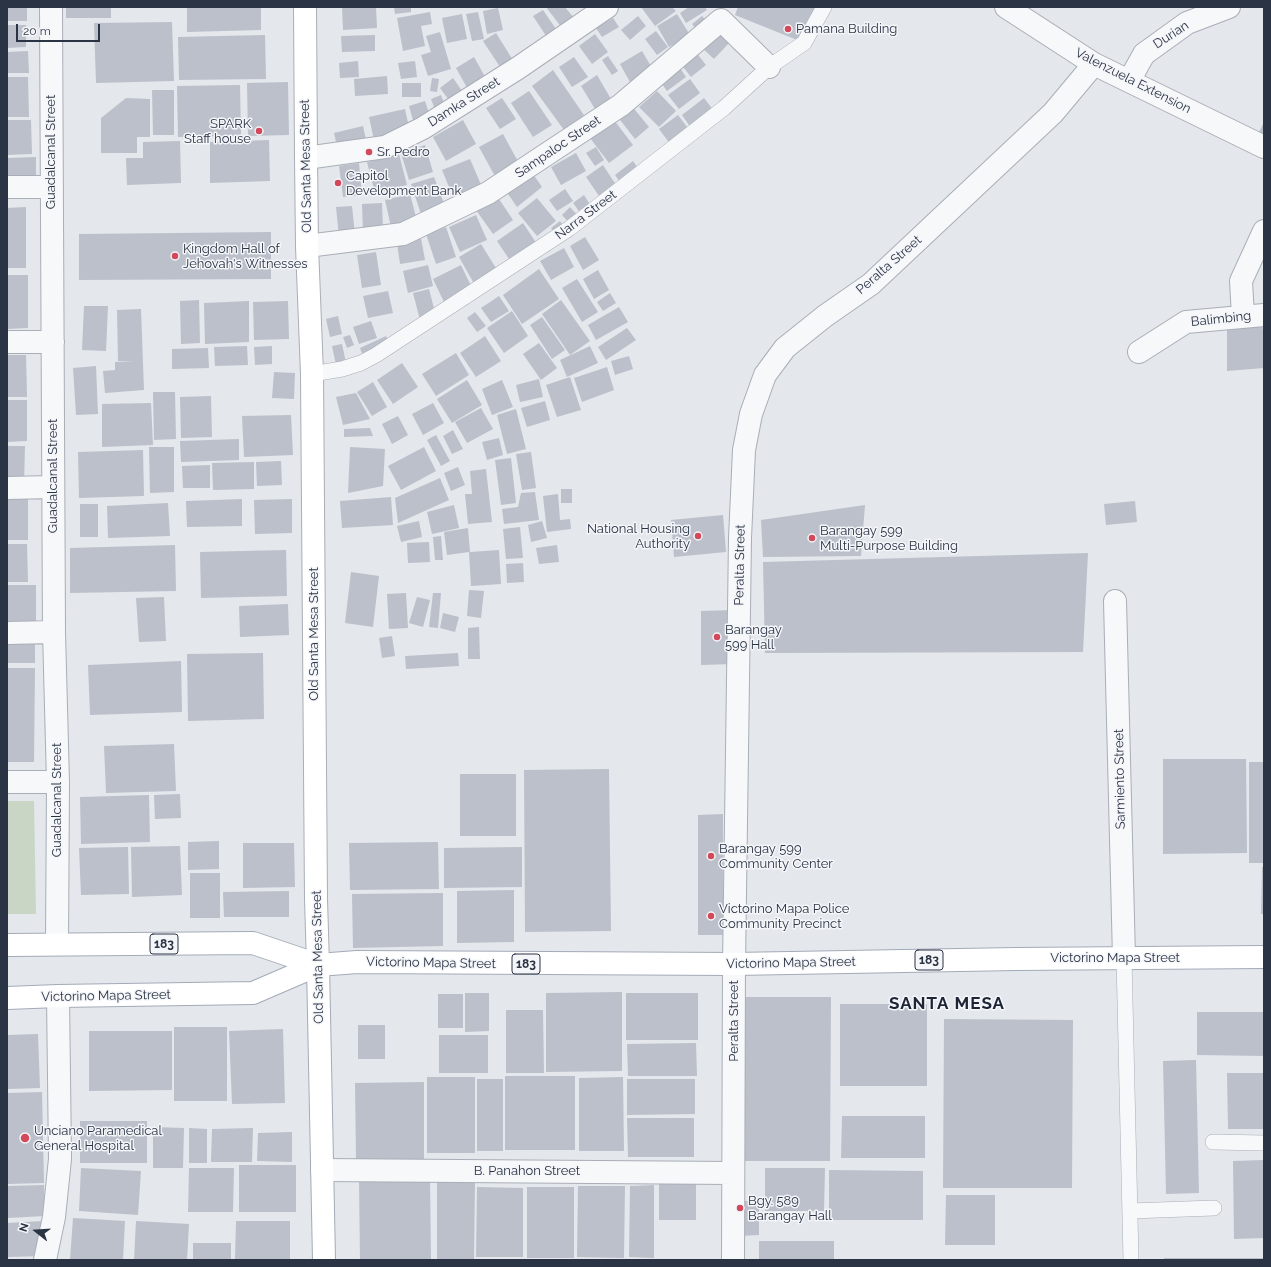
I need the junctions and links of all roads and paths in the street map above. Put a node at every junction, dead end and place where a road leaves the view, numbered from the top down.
1 (51, 7) edge
2 (305, 7) edge
3 (607, 7) edge
4 (824, 7) edge
5 (1006, 7) edge
6 (1228, 7) edge
7 (1094, 64) junction
8 (769, 67) junction
9 (1129, 81) junction
10 (1264, 147) edge
11 (306, 158) junction
12 (7, 187) edge
13 (52, 187) junction
14 (1264, 231) edge
15 (307, 246) junction
16 (1254, 316) edge
17 (7, 342) edge
18 (52, 342) junction
19 (1139, 352) dead end
20 (312, 374) junction
21 (53, 487) junction
22 (7, 488) edge
23 (1115, 601) dead end
24 (54, 632) junction
25 (7, 633) edge
26 (7, 782) edge
27 (58, 782) junction
28 (57, 944) junction
29 (7, 945) edge
30 (1264, 957) edge
31 (1124, 958) junction
32 (734, 964) junction
33 (318, 965) junction
34 (58, 996) junction
35 (7, 998) edge
36 (1213, 1142) dead end
37 (1264, 1143) edge
38 (322, 1170) junction
39 (733, 1173) junction
40 (1214, 1208) dead end
41 (1130, 1210) junction
42 (45, 1260) edge
43 (324, 1260) edge
44 (733, 1260) edge
45 (1131, 1260) edge

1 - 13 street, Guadalcanal Street
2 - 11 main road, Old Santa Mesa Street
3 - 11 street, Damka Street
4 - 8 lane, Narra Street
5 - 7 street, Valenzuela Extension
6 - 9 street, Durian
7 - 9 street, Valenzuela Extension
7 - 32 street, Peralta Street
8 - 15 street, Sampaloc Street
8 - 20 lane, Narra Street
9 - 10 street, Valenzuela Extension
11 - 15 main road, Old Santa Mesa Street
12 - 13 street
13 - 18 street, Guadalcanal Street
14 - 16 street
15 - 20 main road, Old Santa Mesa Street
16 - 19 street, Balimbing
17 - 18 street
18 - 21 street, Guadalcanal Street
20 - 33 main road, Old Santa Mesa Street
21 - 22 street
21 - 24 street, Guadalcanal Street
23 - 31 street, Sarmiento Street
24 - 25 street
24 - 27 street, Guadalcanal Street
26 - 27 street
27 - 28 street, Guadalcanal Street
28 - 29 main road, Victorino Mapa Street / 183
28 - 33 main road, Victorino Mapa Street / 183
30 - 31 main road, Victorino Mapa Street / 183
31 - 32 main road, Victorino Mapa Street / 183
31 - 41 lane
32 - 33 main road, Victorino Mapa Street / 183
32 - 39 street, Peralta Street
33 - 34 main road, Victorino Mapa Street / 183
33 - 38 main road, Old Santa Mesa Street
34 - 35 main road, Victorino Mapa Street / 183
34 - 42 street
36 - 37 lane
38 - 39 street, B. Panahon Street
38 - 43 main road, Old Santa Mesa Street
39 - 44 street, Peralta Street
40 - 41 lane
41 - 45 lane

